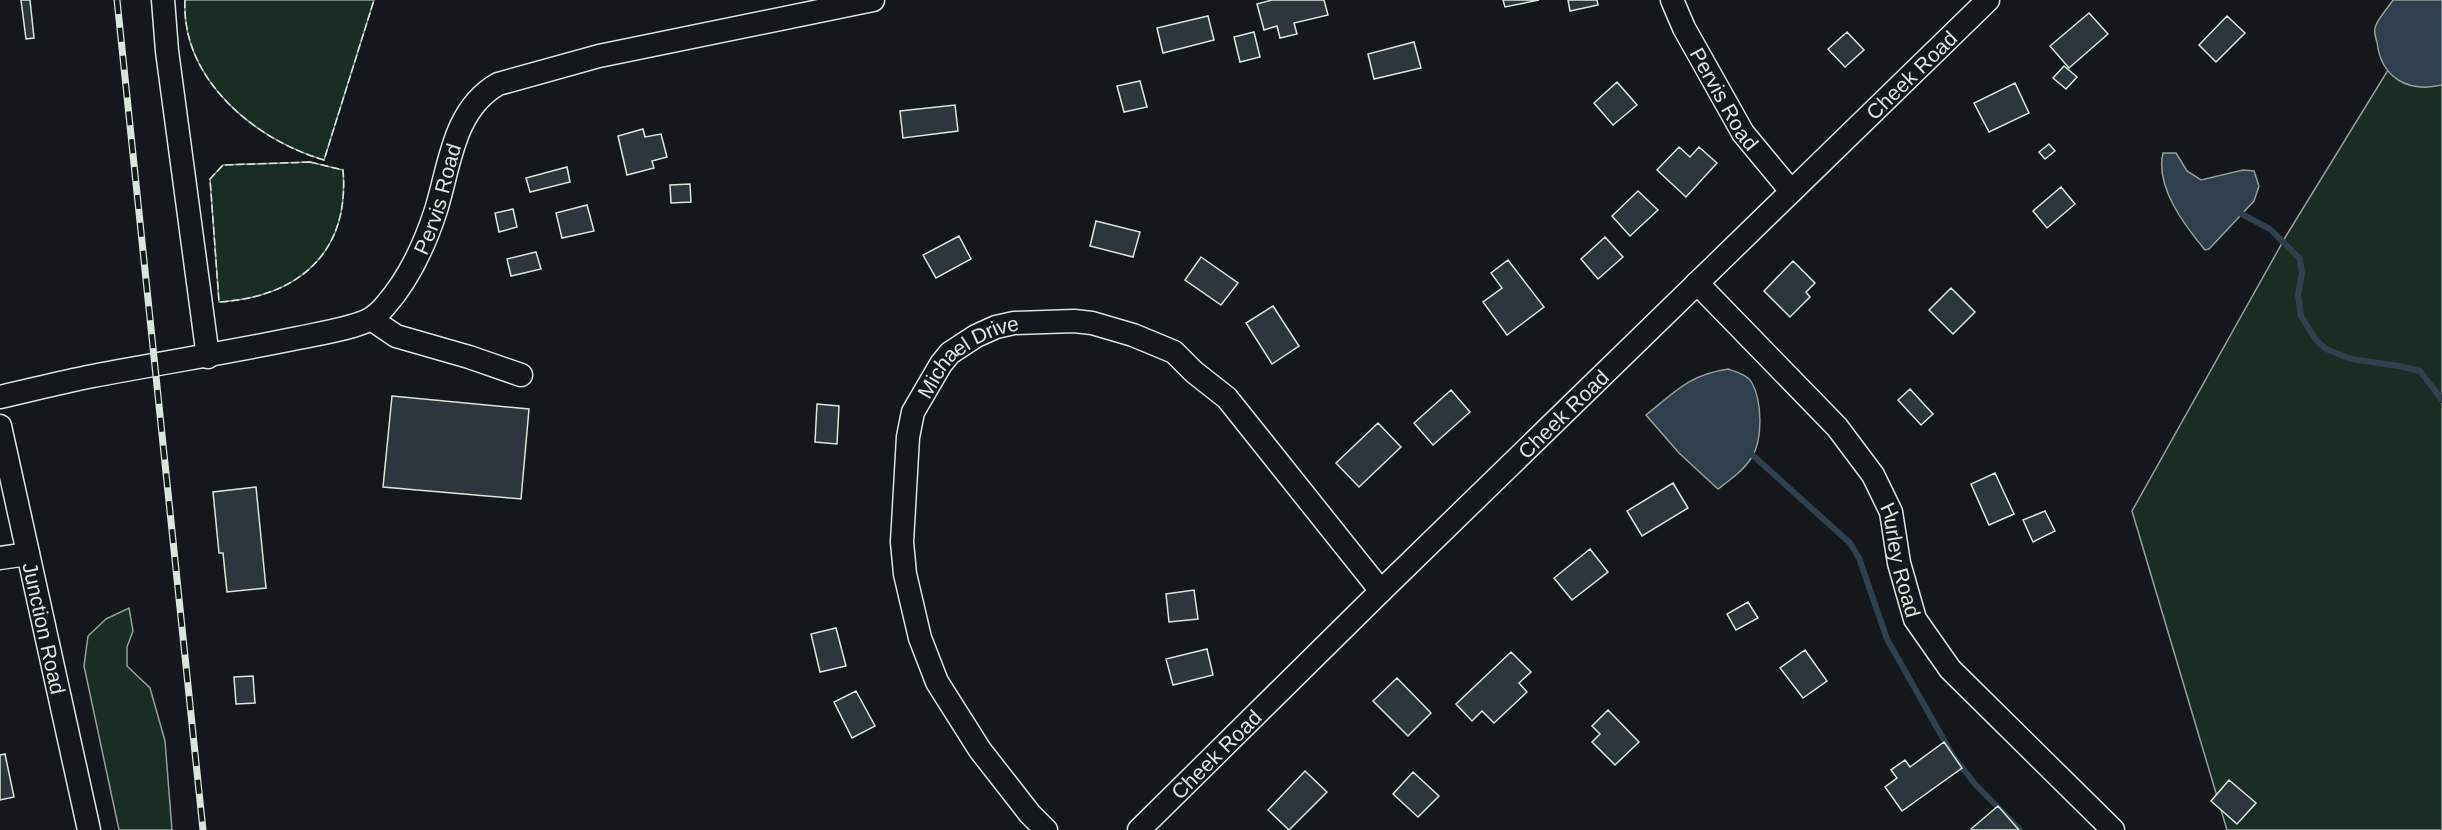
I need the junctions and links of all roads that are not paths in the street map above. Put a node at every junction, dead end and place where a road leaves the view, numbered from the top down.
1 (163, 0) edge
2 (873, 0) edge
3 (1672, 0) edge
4 (1988, 0) edge
5 (1791, 191) junction
6 (1697, 283) junction
7 (371, 319) junction
8 (208, 357) junction
9 (521, 375) dead end
10 (0, 397) edge
11 (0, 426) edge
12 (28, 554) junction
13 (0, 558) edge
14 (1381, 591) junction
15 (89, 830) edge
16 (1047, 830) edge
17 (1139, 830) edge
18 (2113, 830) edge

1 - 8 street
2 - 7 street, Pervis Road
3 - 5 street, Pervis Road
4 - 5 street, Cheek Road
5 - 6 street, Cheek Road
6 - 14 street, Cheek Road
6 - 18 street, Hurley Road
7 - 8 street
7 - 9 street
8 - 10 street
11 - 12 street, Junction Road
12 - 13 street
12 - 15 street, Junction Road
14 - 16 street, Michael Drive
14 - 17 street, Cheek Road

